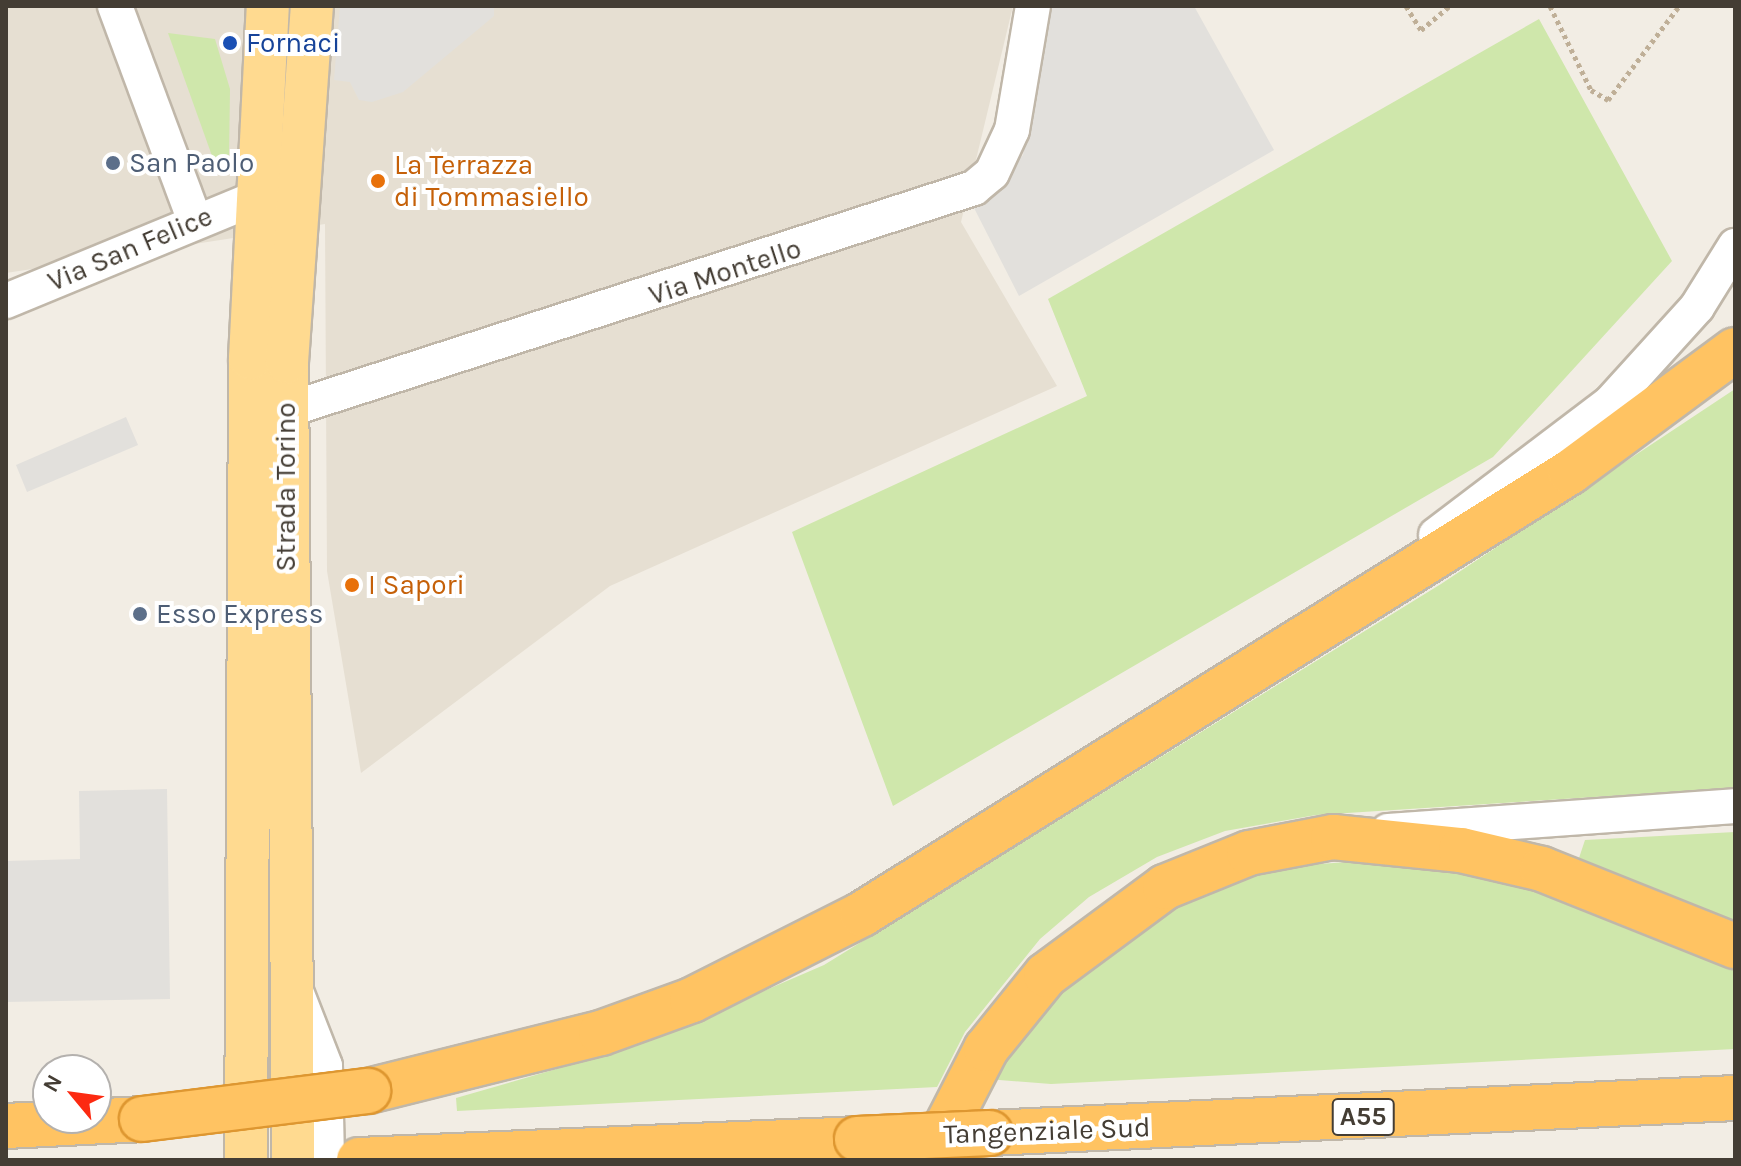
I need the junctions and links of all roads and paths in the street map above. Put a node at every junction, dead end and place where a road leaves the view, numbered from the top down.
1 (115, 6) edge
2 (268, 6) edge
3 (312, 6) edge
4 (1033, 6) edge
5 (1406, 6) edge
6 (1450, 6) edge
7 (1550, 6) edge
8 (1679, 6) edge
9 (254, 199) junction
10 (195, 221) junction
11 (1735, 246) edge
12 (6, 301) edge
13 (1735, 350) edge
14 (287, 410) junction
15 (1276, 658) junction
16 (1735, 806) edge
17 (1333, 837) junction
18 (1735, 946) edge
19 (291, 979) junction
20 (1735, 1098) edge
21 (6, 1126) edge
22 (369, 1159) edge
23 (246, 1160) edge
24 (293, 1160) edge
25 (327, 1160) edge
26 (359, 1160) edge
27 (929, 1160) edge

1 - 10 street
2 - 9 main road, Strada Torino
3 - 14 main road, Strada Torino
4 - 14 street, Via Montello
5 - 6 path
7 - 8 path
9 - 10 street, Via San Felice
9 - 23 main road, Strada Torino
10 - 12 street, Via San Felice
11 - 15 street
13 - 15 highway
14 - 19 main road, Strada Torino
15 - 21 highway, bridge
16 - 17 street
17 - 18 highway
17 - 27 highway
19 - 24 main road, Strada Torino
19 - 25 street
20 - 22 highway, Tangenziale Sud / A55, bridge
22 - 26 highway, Tangenziale Sud / A55

